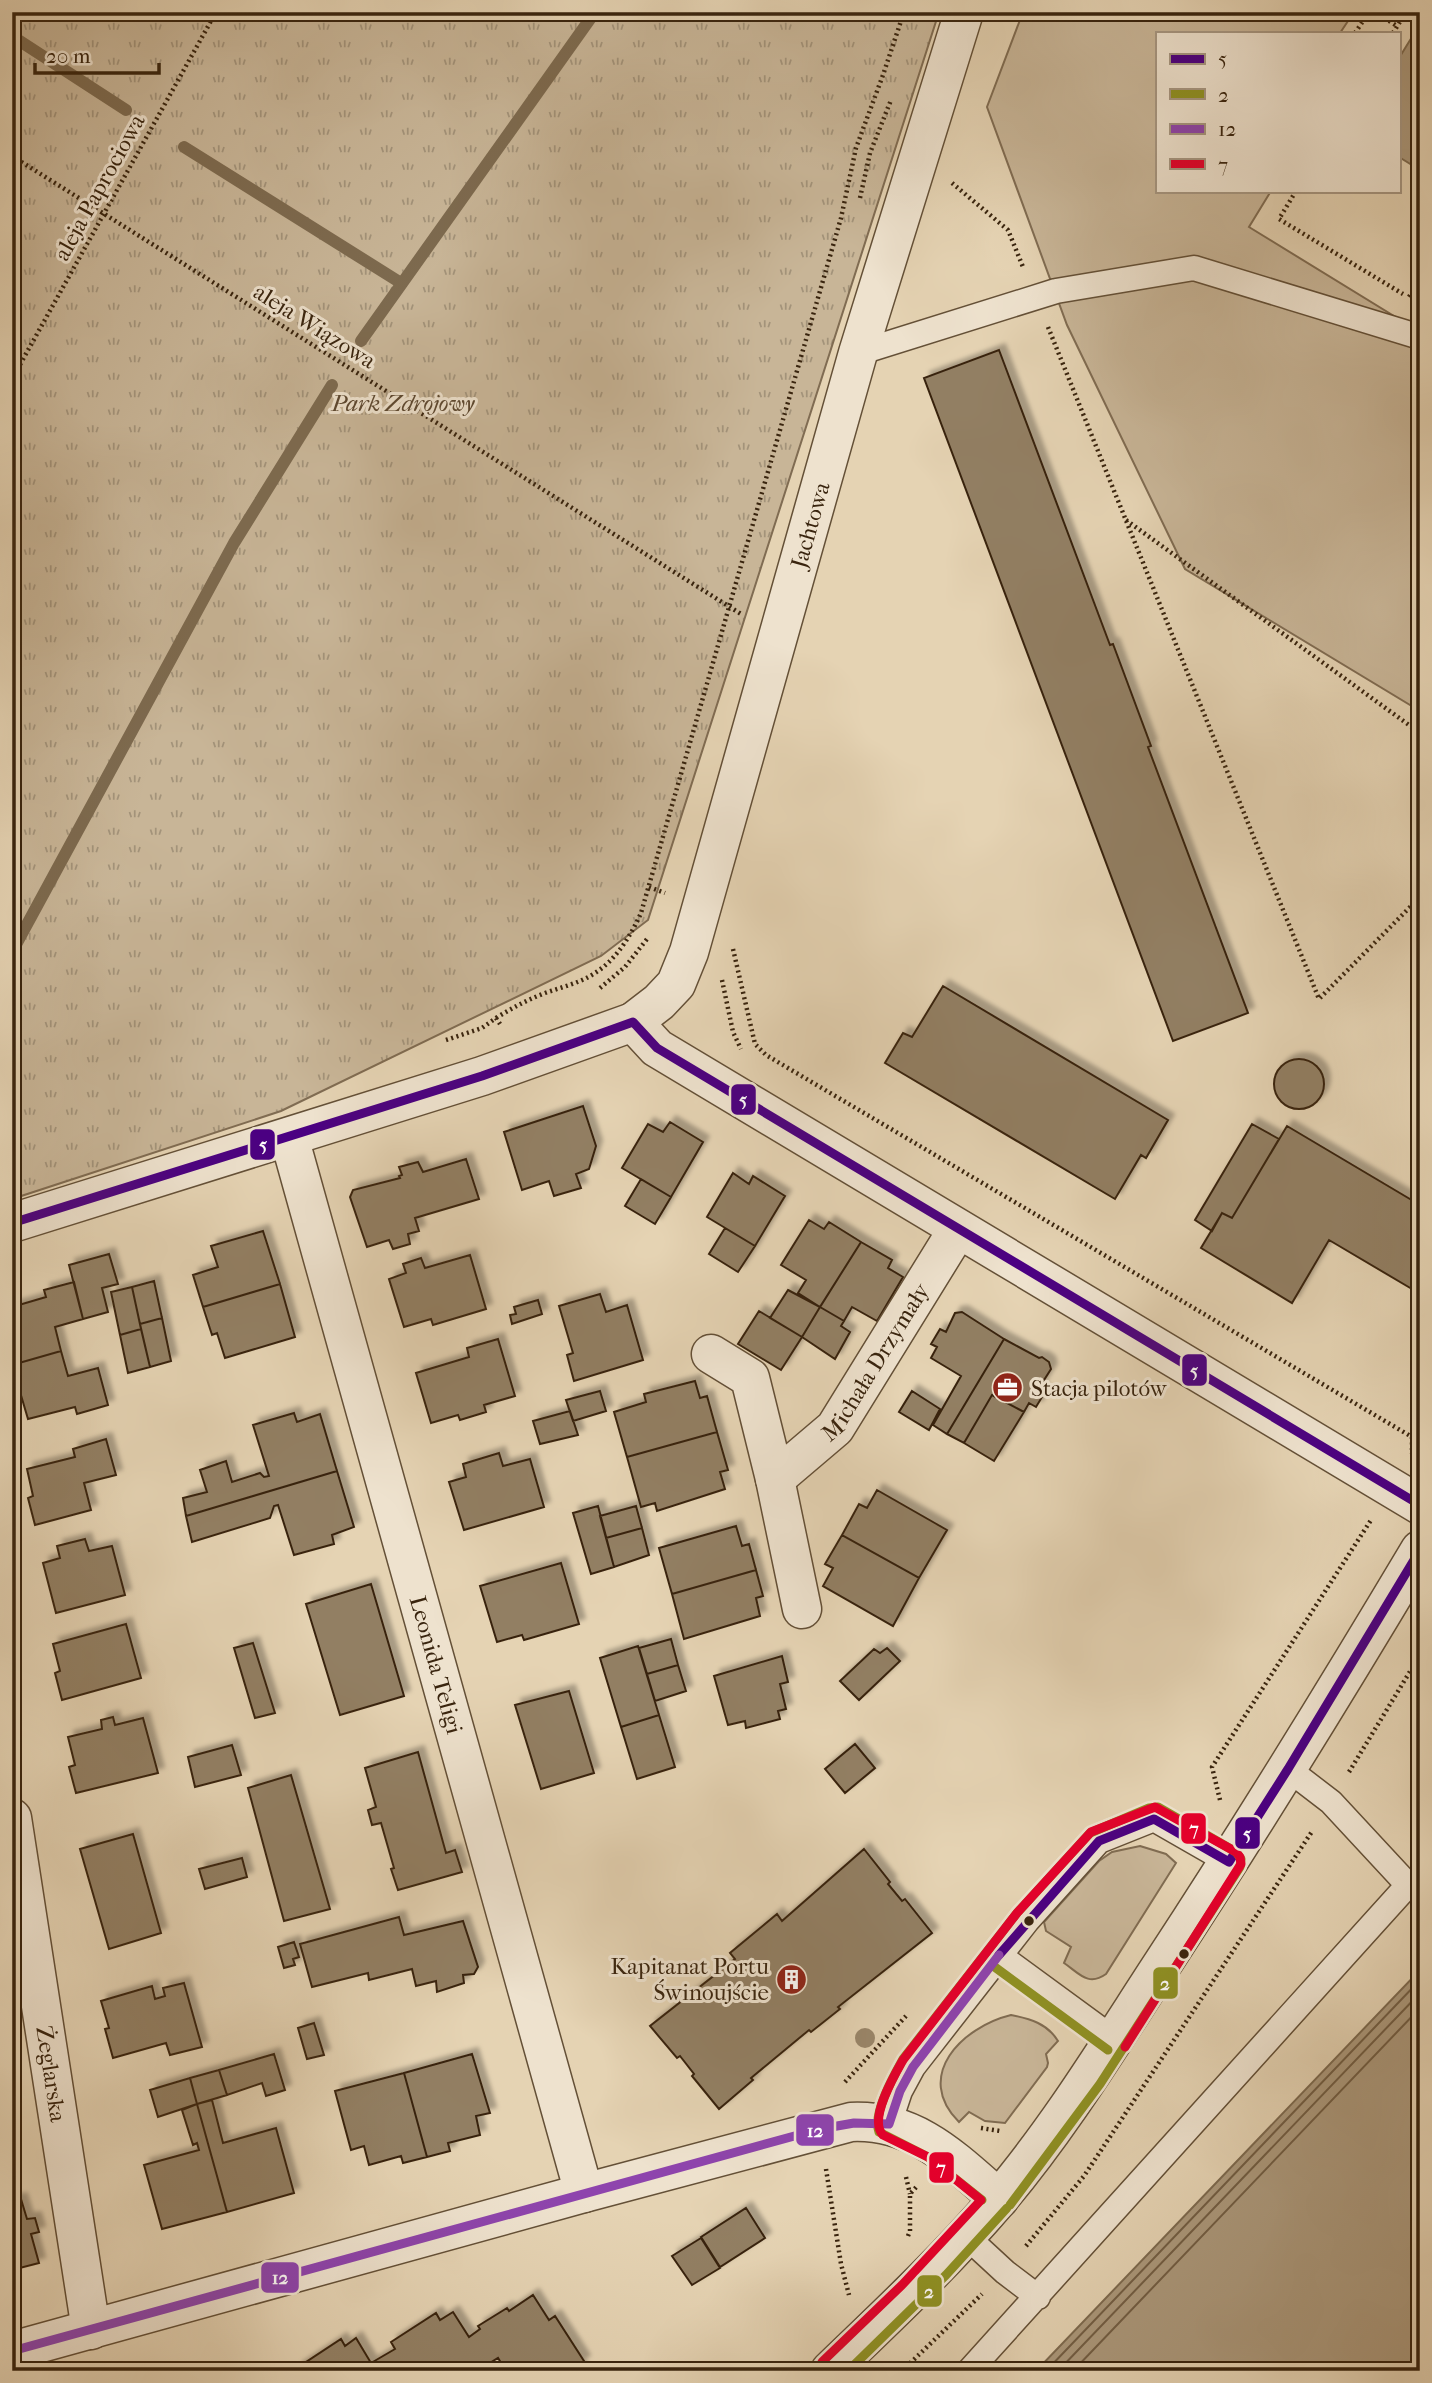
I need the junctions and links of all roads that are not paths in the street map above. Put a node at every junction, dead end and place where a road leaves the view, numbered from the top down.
1 (964, 12) edge
2 (1420, 337) edge
3 (858, 353) junction
4 (633, 1022) junction
5 (289, 1137) junction
6 (12, 1223) edge
7 (958, 1229) junction
8 (711, 1354) dead end
9 (775, 1479) junction
10 (1420, 1505) edge
11 (1420, 1550) edge
12 (802, 1609) dead end
13 (1288, 1769) junction
14 (12, 1818) edge
15 (1229, 1862) junction
16 (999, 1955) junction
17 (1115, 2040) junction
18 (889, 2124) junction
19 (584, 2193) junction
20 (999, 2199) junction
21 (966, 2236) junction
22 (1038, 2297) junction
23 (91, 2330) junction
24 (12, 2351) edge
25 (830, 2371) edge
26 (969, 2371) edge

1 - 3 street, Jachtowa
2 - 3 lane
3 - 4 street, Jachtowa
4 - 5 street, Jachtowa
4 - 7 street
5 - 6 street, Jachtowa
5 - 19 street, Leonida Teligi
7 - 9 street, Michała Drzymały
7 - 10 street
8 - 9 street
9 - 12 street
11 - 13 street
13 - 15 street
13 - 22 lane
14 - 23 street, Żeglarska
15 - 16 lane
15 - 17 street
16 - 17 lane
16 - 18 lane
17 - 20 street
18 - 19 street
18 - 20 street
19 - 23 street
20 - 21 street
21 - 22 lane
21 - 25 street
22 - 26 lane
23 - 24 street

